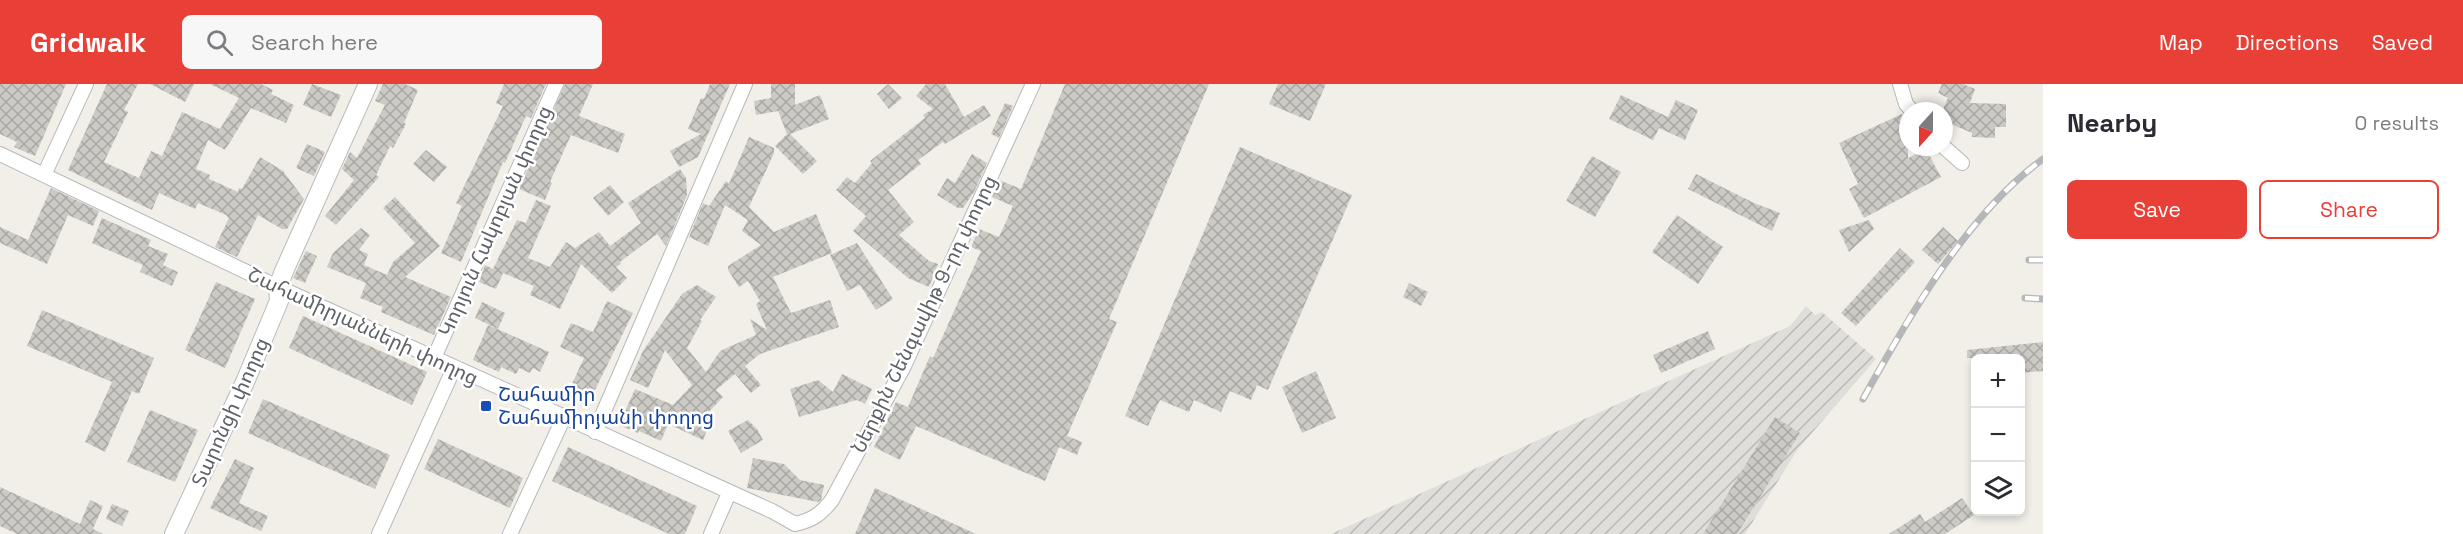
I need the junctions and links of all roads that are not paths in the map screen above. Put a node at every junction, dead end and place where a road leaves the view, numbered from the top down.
1 (86, 84) edge
2 (368, 84) edge
3 (556, 84) edge
4 (745, 84) edge
5 (1033, 84) edge
6 (1900, 84) edge
7 (1905, 102) edge
8 (0, 154) edge
9 (1953, 155) edge
10 (1962, 163) dead end
11 (44, 175) junction
12 (278, 287) junction
13 (434, 358) junction
14 (454, 368) junction
15 (564, 417) junction
16 (595, 432) junction
17 (729, 493) junction
18 (174, 534) edge
19 (379, 534) edge
20 (510, 534) edge
21 (711, 534) edge

1 - 11 street
2 - 12 street, Տարոնցի փողոց
3 - 13 street, Կորյուն Հակոբյան փողոց
4 - 16 street
5 - 17 street, Ներքին Շենգավիթ 9-րդ փողոց
6 - 7 street
8 - 11 street, Շահամիրյանների փողոց
9 - 10 street
11 - 12 street, Շահամիրյանների փողոց
12 - 13 street, Շահամիրյանների փողոց
12 - 18 street, Տարոնցի փողոց
13 - 14 street, Շահամիրյանների փողոց
14 - 15 street, Շահամիրյանների փողոց
14 - 19 street
15 - 16 street, Շահամիրյանների փողոց
15 - 20 street
16 - 17 street, Շահամիրյանների փողոց
17 - 21 street

